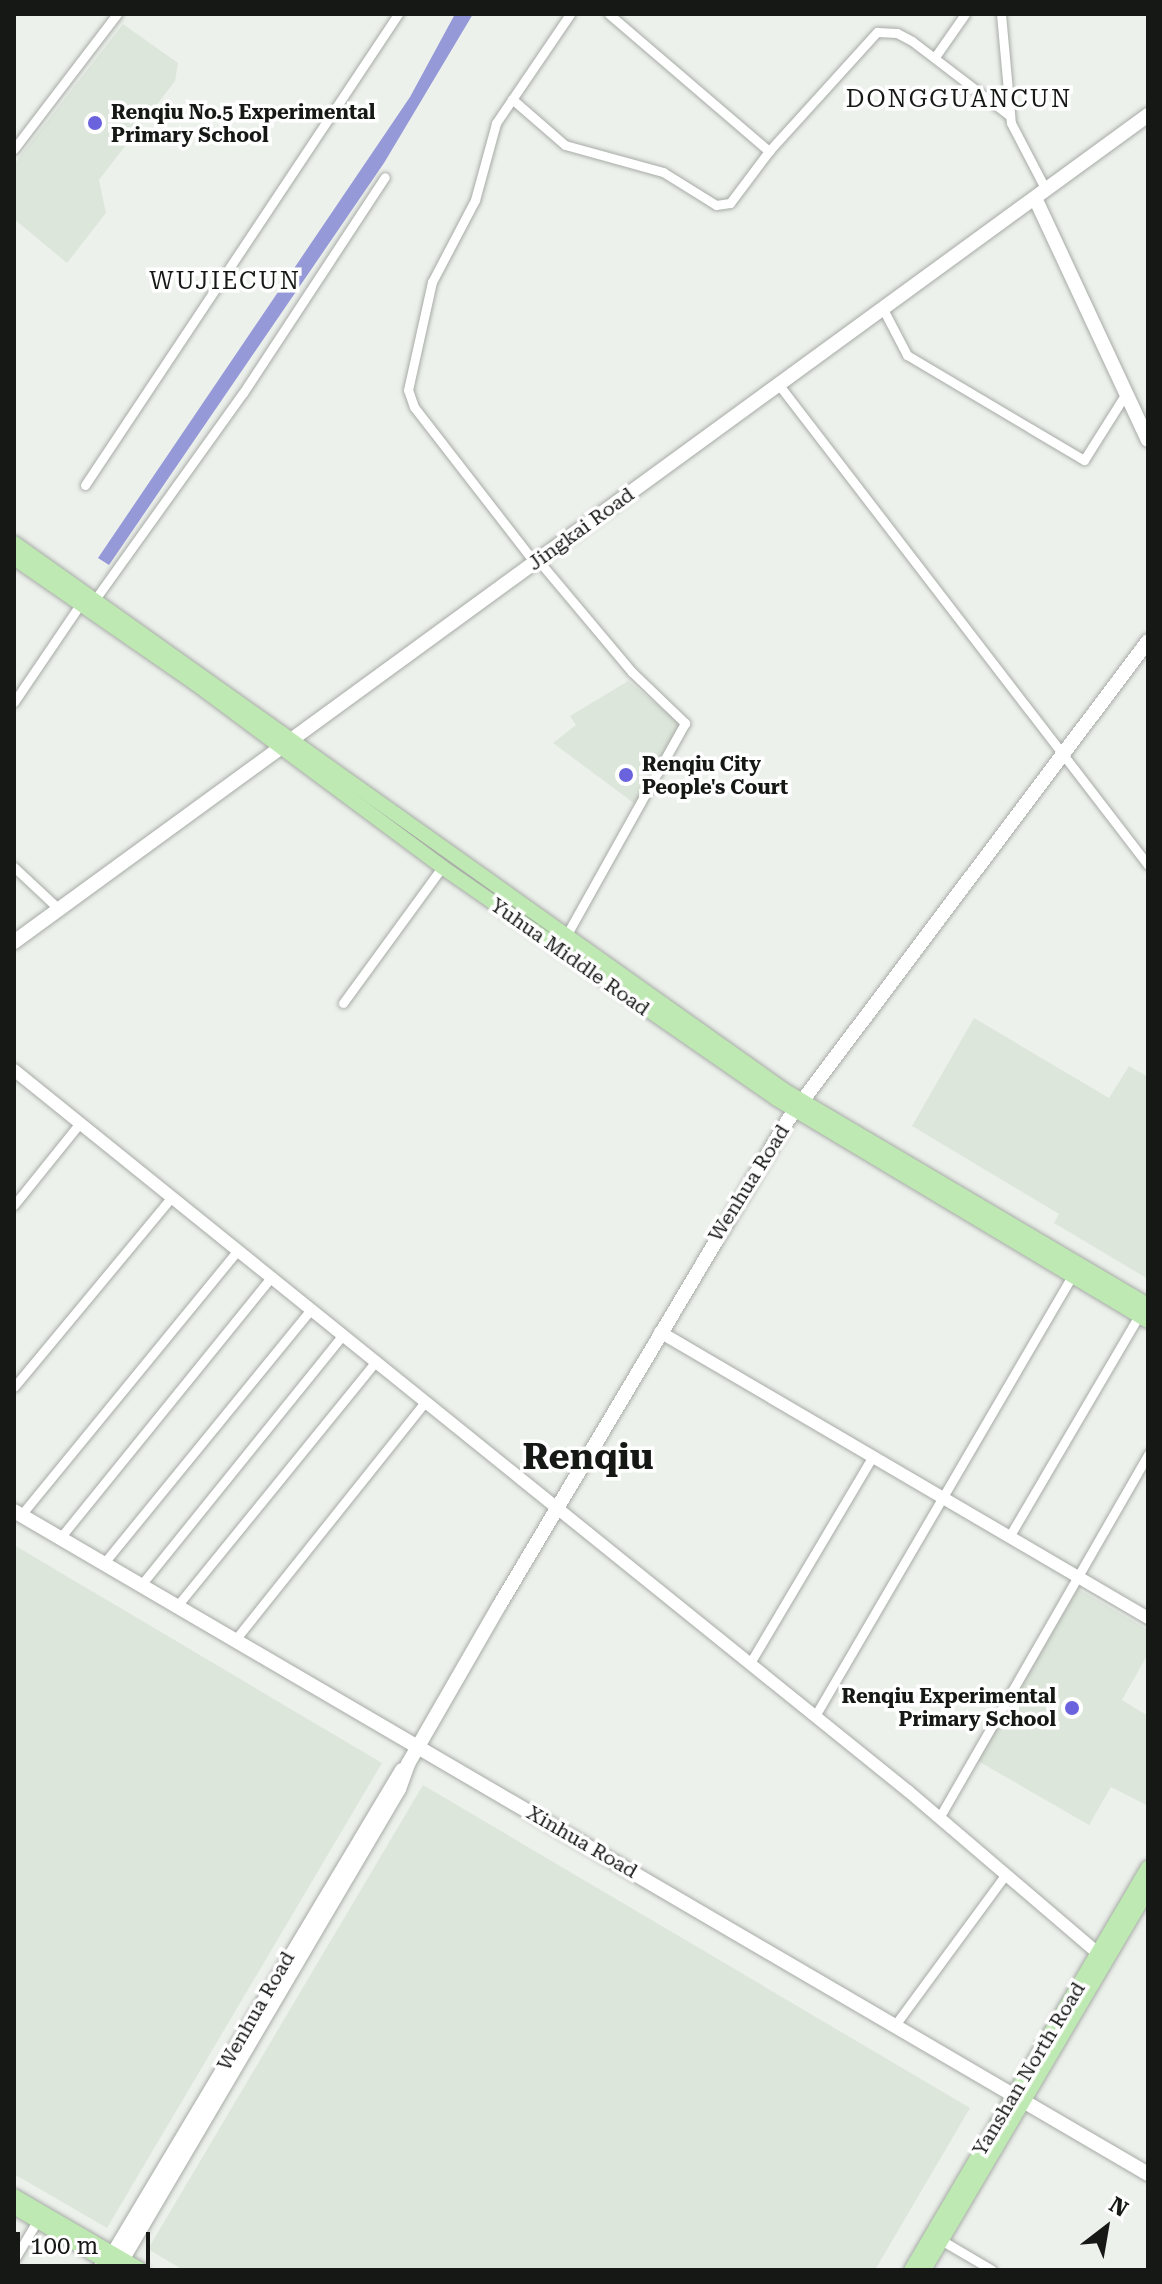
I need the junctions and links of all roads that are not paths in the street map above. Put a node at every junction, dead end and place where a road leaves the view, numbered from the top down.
1 (117, 14) edge
2 (398, 14) edge
3 (570, 14) edge
4 (609, 14) edge
5 (965, 14) edge
6 (1001, 14) edge
7 (935, 57) junction
8 (512, 99) junction
9 (1148, 115) edge
10 (1010, 116) junction
11 (14, 149) edge
12 (769, 151) junction
13 (385, 177) dead end
14 (1040, 194) junction
15 (883, 309) junction
16 (779, 385) junction
17 (1125, 395) junction
18 (1148, 440) edge
19 (85, 485) dead end
20 (14, 543) edge
21 (14, 558) edge
22 (536, 562) junction
23 (96, 598) junction
24 (81, 603) junction
25 (1148, 641) edge
26 (14, 702) edge
27 (286, 743) junction
28 (1060, 755) junction
29 (1148, 865) edge
30 (14, 867) edge
31 (442, 867) junction
32 (60, 910) junction
33 (565, 938) junction
34 (14, 942) edge
35 (343, 1003) dead end
36 (14, 1070) edge
37 (798, 1106) junction
38 (80, 1123) junction
39 (172, 1197) junction
40 (14, 1205) edge
41 (238, 1250) junction
42 (1072, 1276) junction
43 (271, 1277) junction
44 (311, 1309) junction
45 (1145, 1314) edge
46 (660, 1332) junction
47 (343, 1335) junction
48 (376, 1361) junction
49 (14, 1387) edge
50 (426, 1401) junction
51 (1148, 1454) edge
52 (873, 1456) junction
53 (942, 1497) junction
54 (557, 1507) junction
55 (17, 1513) edge
56 (1009, 1537) junction
57 (60, 1538) junction
58 (104, 1563) junction
59 (1077, 1577) junction
60 (141, 1585) junction
61 (177, 1606) junction
62 (1148, 1618) edge
63 (235, 1640) junction
64 (750, 1663) junction
65 (815, 1716) junction
66 (418, 1746) junction
67 (939, 1818) junction
68 (1148, 1868) edge
69 (1005, 1875) junction
70 (1148, 1889) edge
71 (1098, 1953) junction
72 (895, 2025) junction
73 (1019, 2098) junction
74 (1148, 2174) edge
75 (14, 2196) edge
76 (14, 2207) edge
77 (37, 2221) junction
78 (941, 2240) junction
79 (14, 2260) edge
80 (112, 2263) edge
81 (141, 2270) edge
82 (911, 2270) edge
83 (924, 2270) edge
84 (992, 2270) edge

1 - 11 street
2 - 19 street
3 - 8 street
4 - 12 street
5 - 7 street
6 - 10 street
7 - 10 street
7 - 12 street
8 - 12 street
8 - 22 street
9 - 14 main road, Jingkai Road
10 - 14 street
13 - 23 street
14 - 15 main road, Jingkai Road
14 - 17 main road
15 - 16 main road, Jingkai Road
15 - 17 street
16 - 22 main road, Jingkai Road
16 - 28 street
17 - 18 main road
20 - 23 main road, Yuhua Middle Road
21 - 24 main road, Yuhua Middle Road
22 - 27 main road, Jingkai Road
22 - 33 street
23 - 27 main road, Yuhua Middle Road
24 - 26 street
24 - 27 main road, Yuhua Middle Road
25 - 28 main road, Wenhua Road
27 - 31 main road, Yuhua Middle Road
27 - 32 main road, Jingkai Road
27 - 33 main road, Yuhua Middle Road
28 - 29 street
28 - 37 main road, Wenhua Road
30 - 32 street
31 - 35 street
31 - 37 main road, Yuhua Middle Road
32 - 34 main road, Jingkai Road
33 - 37 main road, Yuhua Middle Road
36 - 38 street
37 - 42 main road, Yuhua Middle Road
37 - 45 main road, Yuhua Middle Road
37 - 46 main road, Wenhua Road
38 - 39 street
38 - 40 street
39 - 41 street
39 - 49 street
41 - 43 street
41 - 55 street
42 - 45 main road, Yuhua Middle Road
42 - 53 street
43 - 44 street
43 - 57 street
44 - 47 street
44 - 58 street
45 - 56 street
46 - 52 street
46 - 54 main road, Wenhua Road
47 - 48 street
47 - 60 street
48 - 50 street
48 - 61 street
50 - 54 street
50 - 63 street
51 - 59 street
52 - 53 street
52 - 64 street
53 - 56 street
53 - 65 street
54 - 64 street
54 - 66 main road, Wenhua Road
55 - 57 main road, Xinhua Road
56 - 59 street
57 - 58 main road, Xinhua Road
58 - 60 main road, Xinhua Road
59 - 62 street
59 - 67 street
60 - 61 main road, Xinhua Road
61 - 63 main road, Xinhua Road
63 - 66 main road, Xinhua Road
64 - 65 street
65 - 67 street
66 - 72 main road, Xinhua Road
66 - 80 main road, Wenhua Road
67 - 69 street
68 - 71 main road, Yanshan North Road
69 - 71 street
69 - 72 street
70 - 73 main road, Yanshan North Road
71 - 73 main road, Yanshan North Road
72 - 73 main road, Xinhua Road
73 - 74 main road, Xinhua Road
73 - 78 main road, Yanshan North Road
73 - 82 main road, Yanshan North Road
75 - 80 main road
76 - 77 main road
77 - 79 street
77 - 80 main road
78 - 83 main road, Yanshan North Road
78 - 84 street
80 - 81 main road

